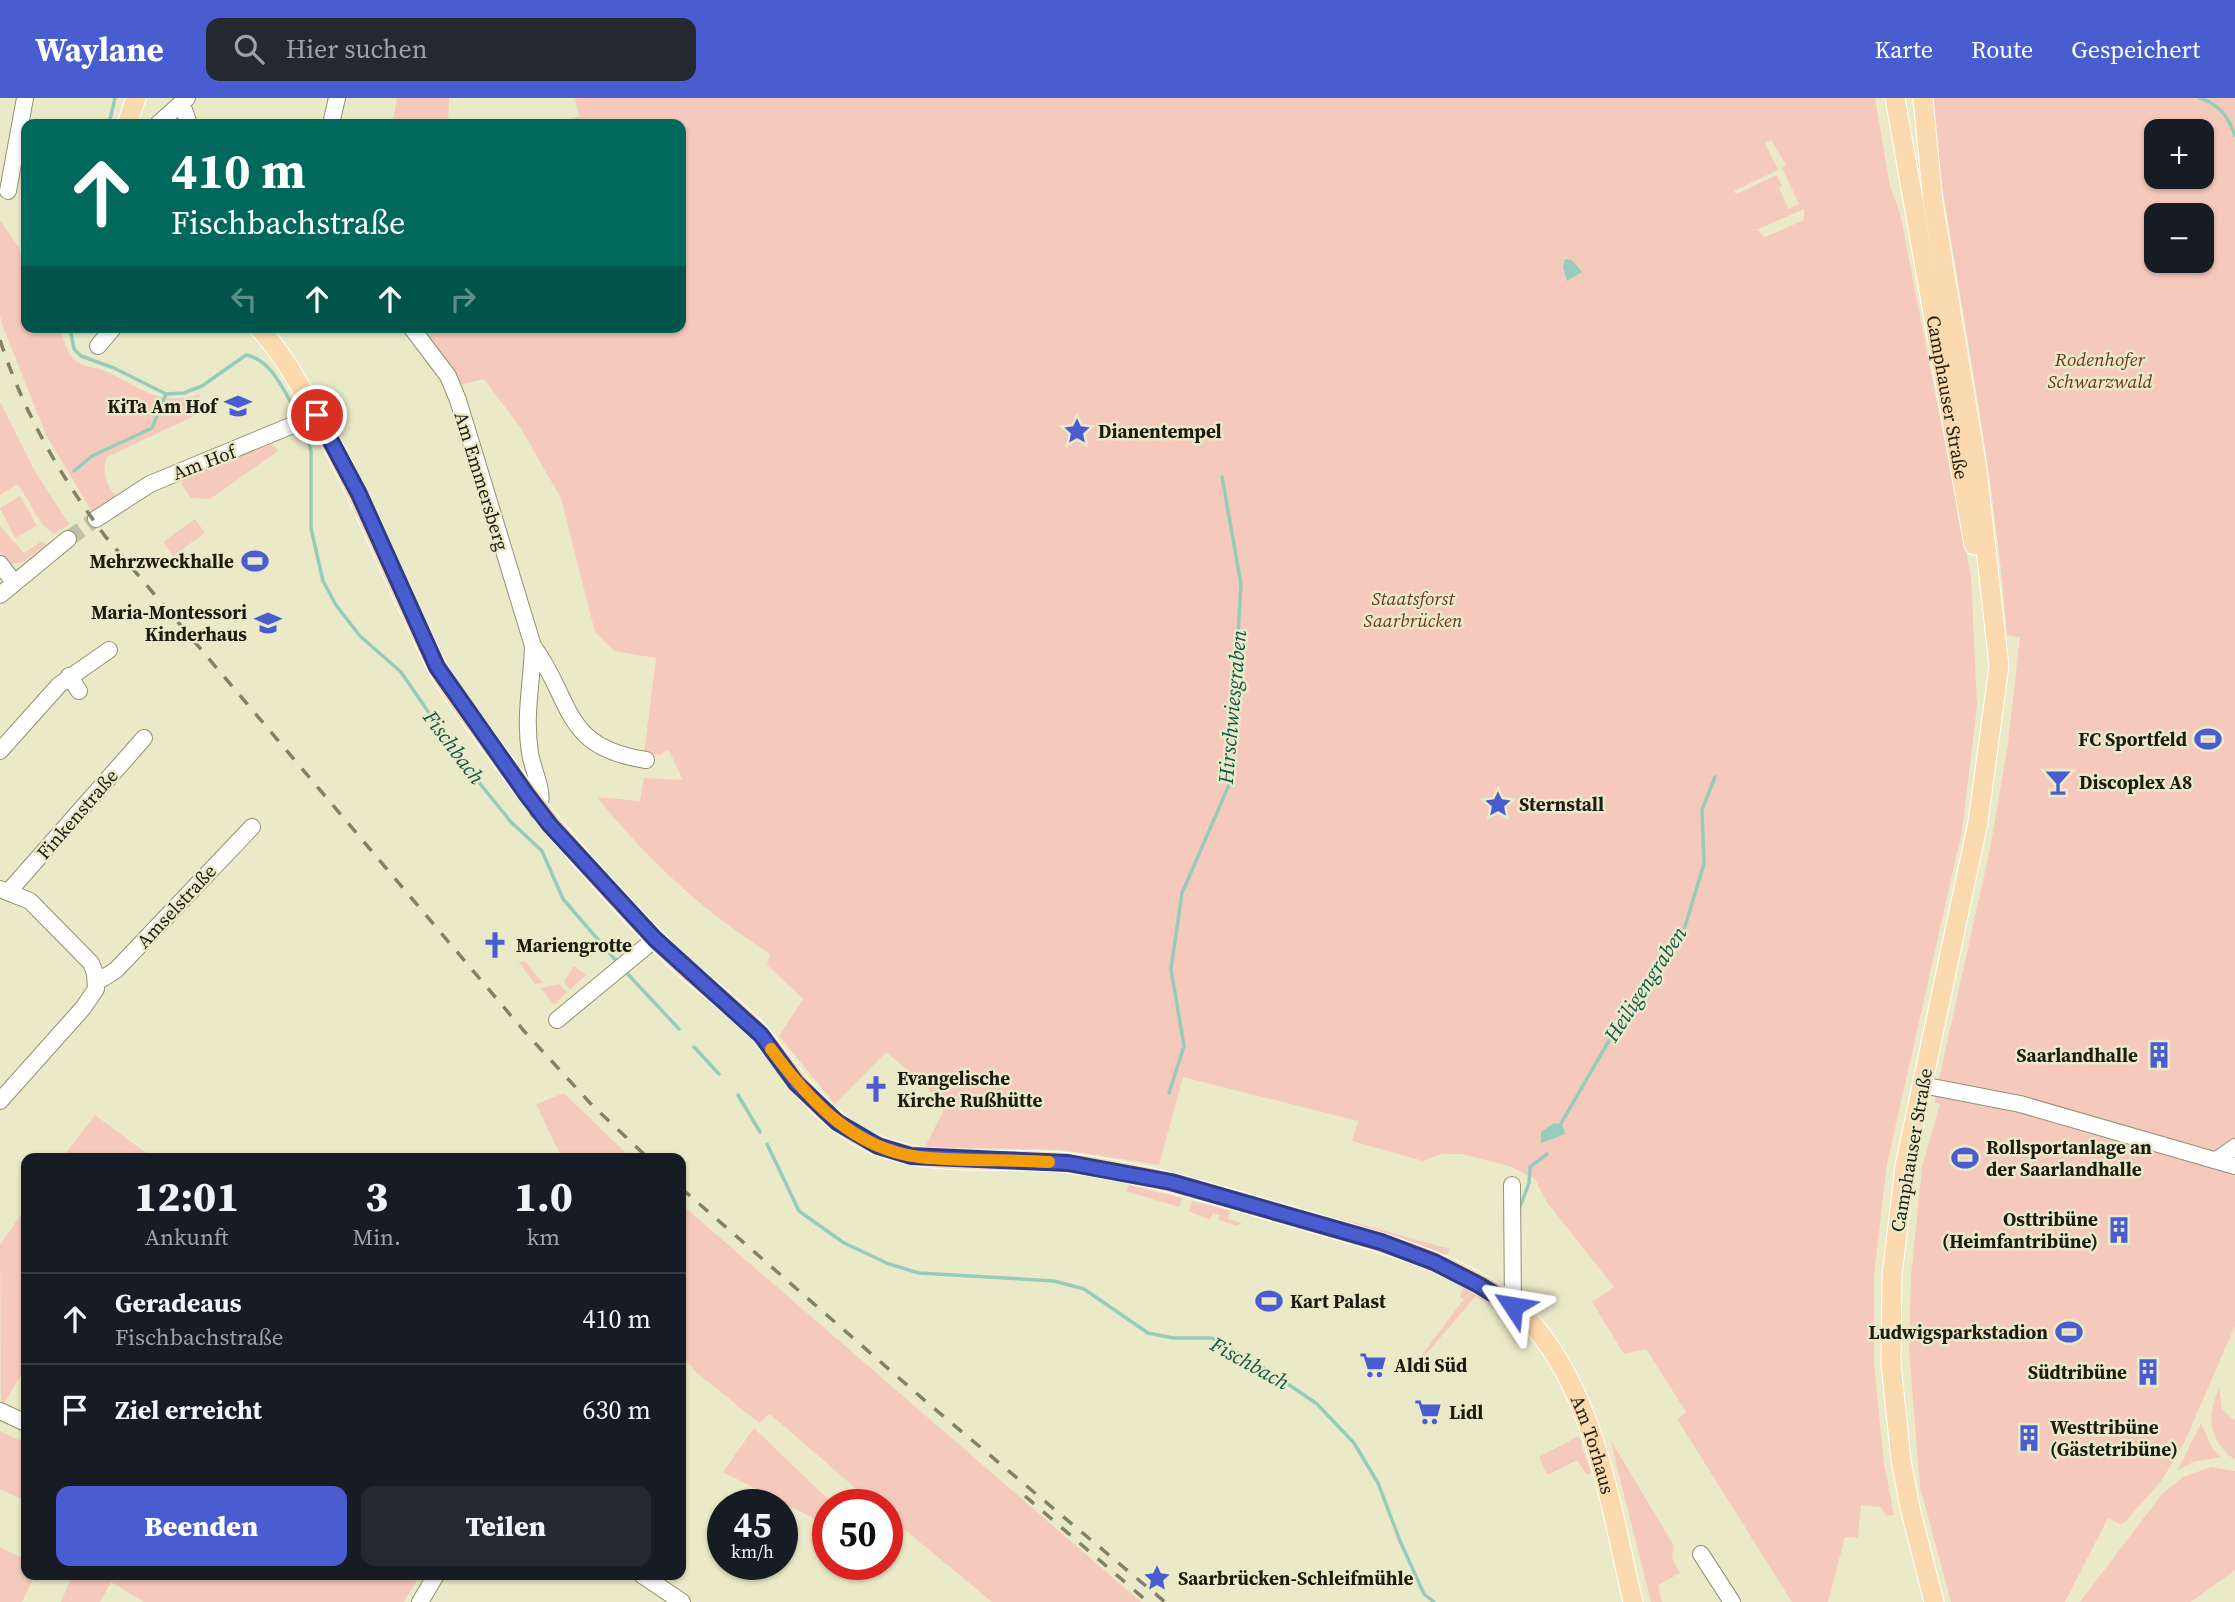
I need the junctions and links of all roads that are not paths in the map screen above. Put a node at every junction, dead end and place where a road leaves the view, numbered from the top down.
1 (25, 98) edge
2 (136, 98) edge
3 (337, 98) edge
4 (1895, 98) edge
5 (1923, 98) edge
6 (187, 111) edge
7 (21, 119) edge
8 (129, 119) edge
9 (169, 119) edge
10 (332, 119) edge
11 (21, 120) edge
12 (8, 191) dead end
13 (109, 333) edge
14 (263, 333) edge
15 (416, 333) edge
16 (98, 346) dead end
17 (306, 421) junction
18 (96, 519) tunnel mouth
19 (68, 539) tunnel mouth
20 (0, 564) edge
21 (13, 581) junction
22 (0, 595) edge
23 (533, 646) junction
24 (109, 650) dead end
25 (69, 676) junction
26 (79, 691) dead end
27 (1992, 699) junction
28 (144, 738) dead end
29 (0, 751) edge
30 (646, 760) dead end
31 (538, 811) junction
32 (251, 827) dead end
33 (5, 889) edge
34 (655, 939) junction
35 (97, 982) junction
36 (557, 1020) dead end
37 (1922, 1084) junction
38 (0, 1101) edge
39 (2235, 1147) edge
40 (2218, 1159) junction
41 (2235, 1166) edge
42 (1513, 1185) dead end
43 (1513, 1306) junction
44 (0, 1411) edge
45 (21, 1421) edge
46 (1702, 1554) dead end
47 (433, 1580) edge
48 (648, 1580) edge
49 (674, 1600) edge
50 (420, 1602) edge
51 (1633, 1602) edge
52 (1732, 1602) edge
53 (1934, 1602) edge

1 - 7 street
2 - 8 main road
3 - 10 street
4 - 27 main road, Camphauser Straße
5 - 27 main road, Camphauser Straße
6 - 9 street
11 - 12 street
13 - 16 street
14 - 17 main road, Am Torhaus
15 - 23 street, Am Emmersberg
17 - 18 street, Am Hof
17 - 31 main road, Am Torhaus
19 - 21 street
20 - 21 street
21 - 22 street
23 - 30 street, Am Emmersberg
23 - 31 street, Am Emmersberg
24 - 25 street
25 - 26 street
25 - 29 street
27 - 37 main road, Camphauser Straße
28 - 33 street, Finkenstraße
31 - 34 main road, Am Torhaus
32 - 35 street, Amselstraße
33 - 35 street
34 - 36 street
34 - 43 main road, Am Torhaus
35 - 38 street
37 - 40 street
37 - 53 main road, Camphauser Straße
39 - 40 street
40 - 41 street
42 - 43 street
43 - 51 main road, Am Torhaus
44 - 45 street
46 - 52 street
47 - 50 street
48 - 49 street

